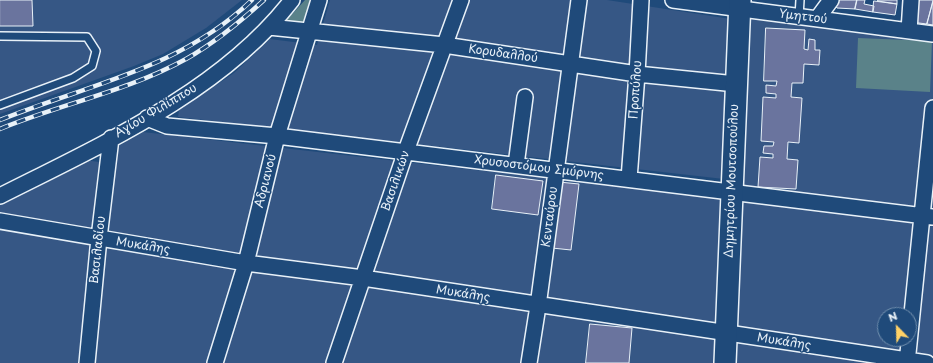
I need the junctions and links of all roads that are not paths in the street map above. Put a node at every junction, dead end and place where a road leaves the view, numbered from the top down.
1 (292, 0) edge
2 (319, 0) edge
3 (461, 0) edge
4 (579, 0) edge
5 (640, 0) edge
6 (673, 0) edge
7 (800, 0) edge
8 (831, 0) edge
9 (911, 0) edge
10 (740, 5) edge
11 (799, 17) junction
12 (817, 19) junction
13 (269, 27) junction
14 (909, 31) junction
15 (310, 32) junction
16 (933, 34) edge
17 (0, 36) edge
18 (444, 45) junction
19 (571, 64) junction
20 (638, 74) junction
21 (736, 84) junction
22 (525, 97) dead end
23 (0, 105) edge
24 (933, 108) edge
25 (147, 118) junction
26 (932, 130) edge
27 (277, 136) junction
28 (111, 138) junction
29 (406, 152) junction
30 (516, 165) junction
31 (556, 170) junction
32 (629, 179) junction
33 (732, 192) junction
34 (0, 196) edge
35 (928, 216) edge
36 (0, 221) edge
37 (99, 238) junction
38 (246, 263) junction
39 (363, 278) junction
40 (538, 306) junction
41 (726, 333) junction
42 (907, 362) edge
43 (88, 363) edge
44 (215, 363) edge
45 (334, 363) edge
46 (528, 363) edge
47 (725, 363) edge
48 (927, 363) edge

1 - 13 street, Αγίου Φιλίππου
2 - 15 street, Αδριανού
3 - 18 street, Βασιλικών
4 - 19 street, Κενταύρου
5 - 20 street, Προπύλου
6 - 10 street, Υμηττού
7 - 11 lane
8 - 12 street
9 - 14 street
10 - 11 street, Υμηττού
10 - 21 street, Δημητρίου Μουτσοπούλου
11 - 12 street, Υμηττού
12 - 14 street, Υμηττού
13 - 15 street, Κορυδαλλού
13 - 25 street, Αγίου Φιλίππου
14 - 16 street, Υμηττού
15 - 18 street, Κορυδαλλού
15 - 27 street, Αδριανού
17 - 23 lane
18 - 19 street, Κορυδαλλού
18 - 29 street, Βασιλικών
19 - 20 street, Κορυδαλλού
19 - 31 street, Κενταύρου
20 - 21 street, Κορυδαλλού
20 - 32 street, Προπύλου
21 - 33 street, Δημητρίου Μουτσοπούλου
22 - 30 street
24 - 26 street
25 - 27 street, Χρυσοστόμου Σμύρνης
25 - 28 street, Αγίου Φιλίππου
26 - 35 street
27 - 29 street, Χρυσοστόμου Σμύρνης
27 - 38 street, Αδριανού
28 - 34 street, Αγίου Φιλίππου
28 - 37 street, Βασιλαδίου
29 - 30 street, Χρυσοστόμου Σμύρνης
29 - 39 street, Βασιλικών
30 - 31 street, Χρυσοστόμου Σμύρνης
31 - 32 street, Χρυσοστόμου Σμύρνης
31 - 40 street, Κενταύρου
32 - 33 street, Χρυσοστόμου Σμύρνης
33 - 35 street, Χρυσοστόμου Σμύρνης
33 - 41 street, Δημητρίου Μουτσοπούλου
35 - 42 street
36 - 37 street, Μυκάλης
37 - 38 street, Μυκάλης
37 - 43 street, Βασιλαδίου
38 - 39 street, Μυκάλης
38 - 44 street, Αδριανού
39 - 40 street, Μυκάλης
39 - 45 street, Βασιλικών
40 - 41 street, Μυκάλης
40 - 46 street, Κενταύρου
41 - 42 street, Μυκάλης
41 - 47 street, Δημητρίου Μουτσοπούλου
42 - 48 street, Μυκάλης

